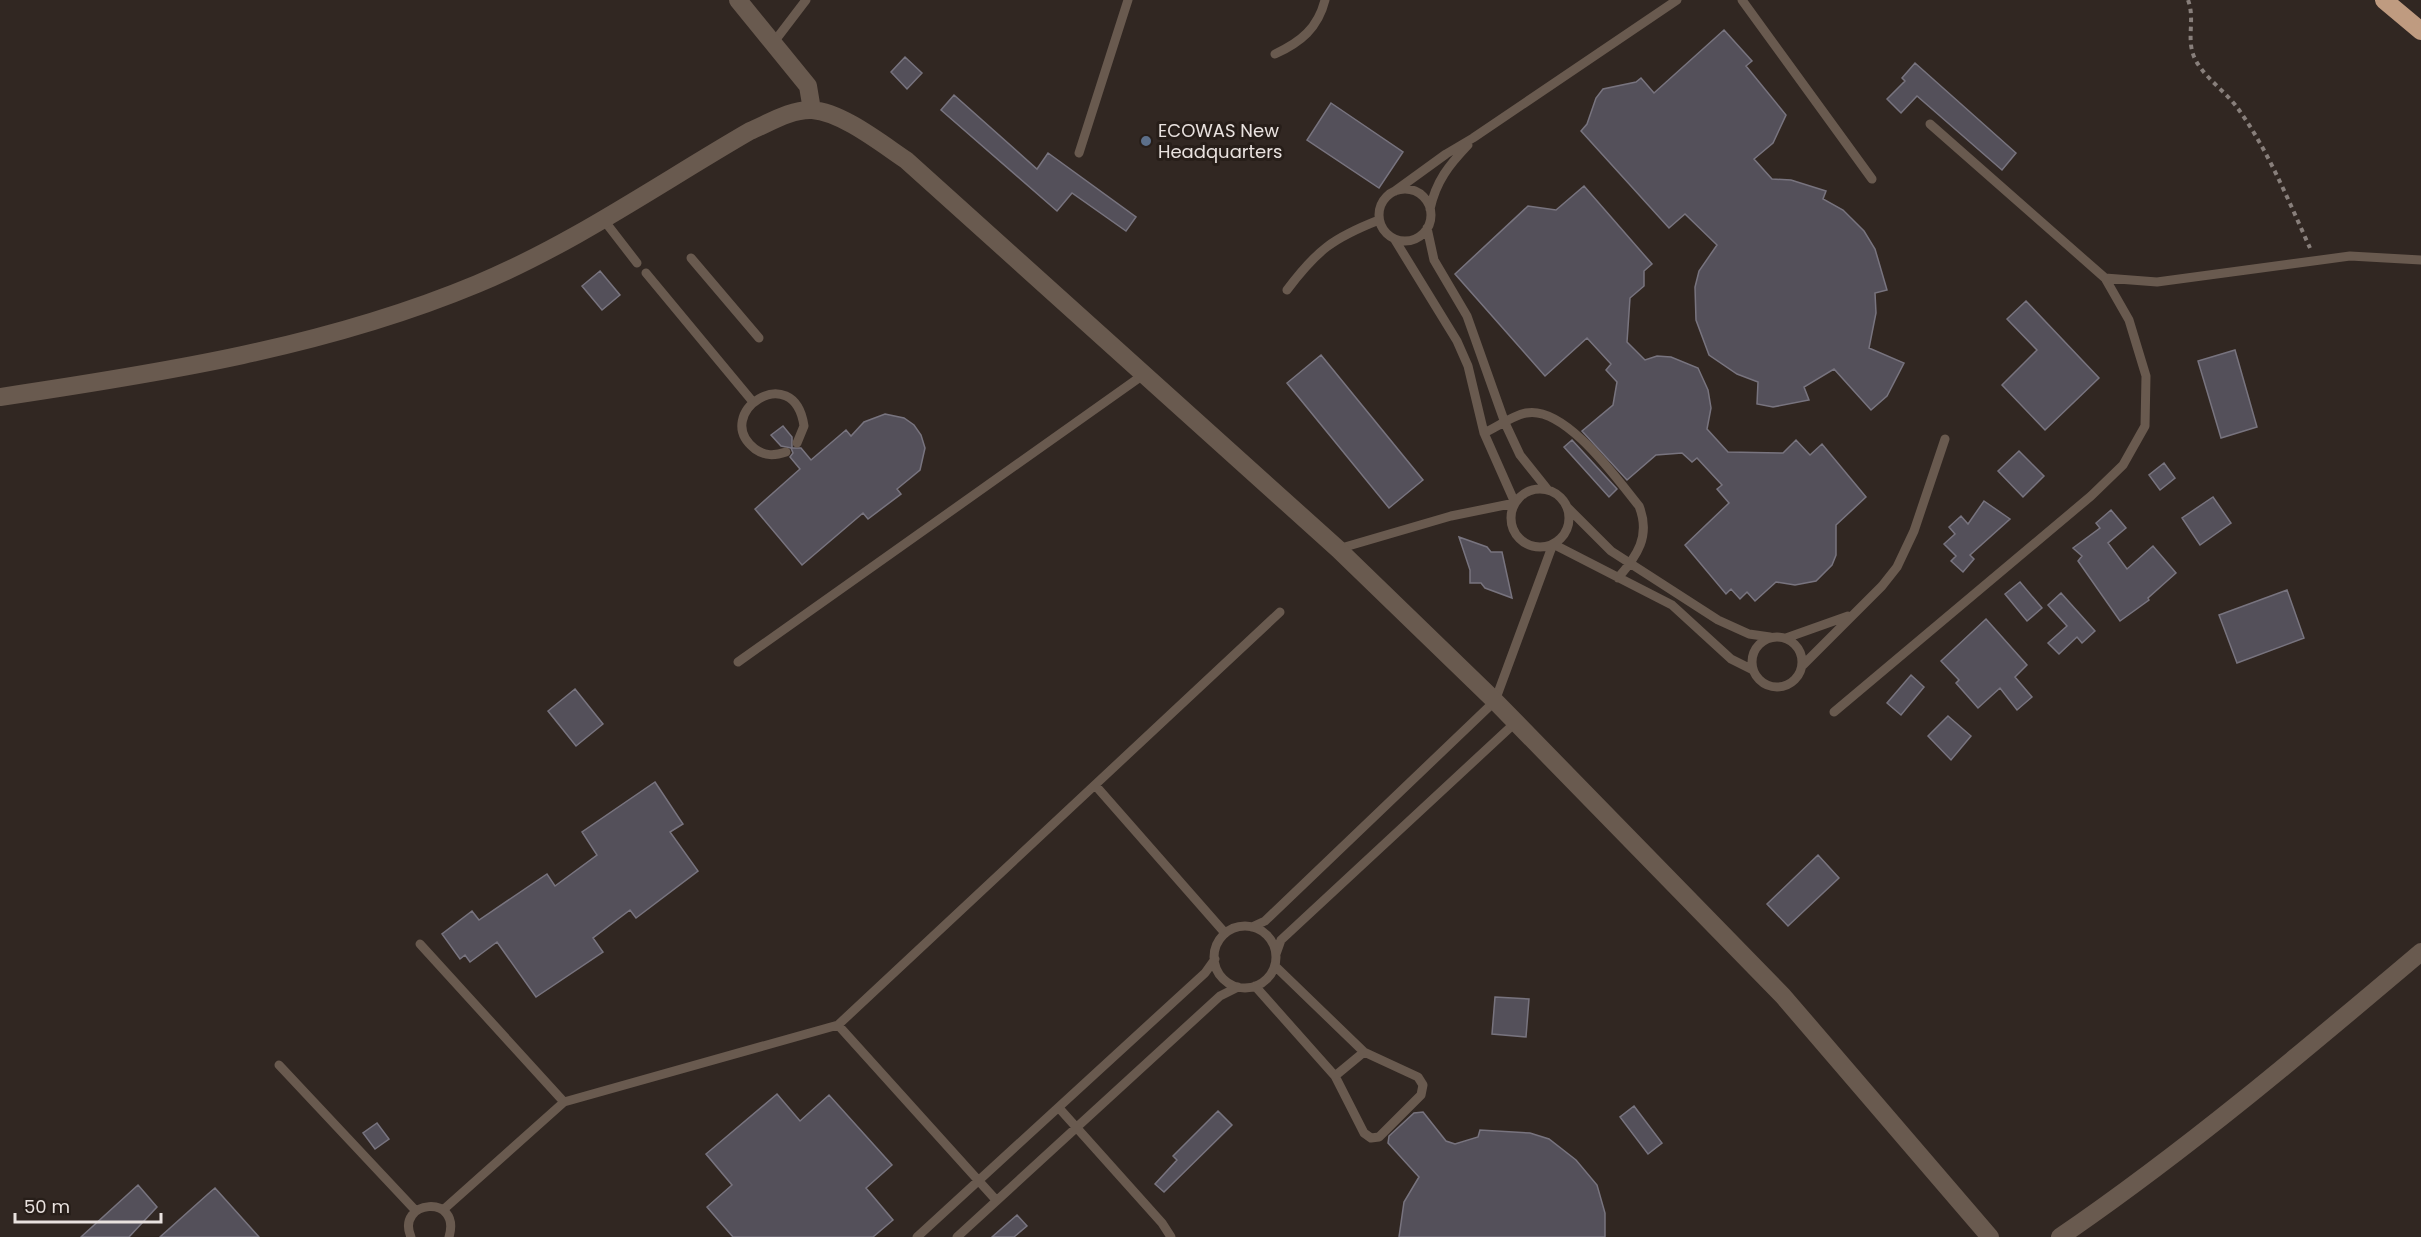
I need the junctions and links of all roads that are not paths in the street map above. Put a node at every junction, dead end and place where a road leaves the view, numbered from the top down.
1 (807, 0) edge
2 (1128, 0) edge
3 (1325, 0) edge
4 (1677, 0) edge
5 (1742, 0) edge
6 (2384, 0) edge
7 (746, 6) edge
8 (2421, 31) edge
9 (774, 42) junction
10 (1275, 54) dead end
11 (812, 110) junction
12 (1930, 124) dead end
13 (1473, 138) junction
14 (1079, 153) dead end
15 (1872, 178) dead end
16 (1395, 191) junction
17 (1430, 209) junction
18 (603, 219) junction
19 (1379, 220) junction
20 (1427, 228) junction
21 (1395, 240) junction
22 (691, 258) dead end
23 (2421, 261) edge
24 (638, 263) dead end
25 (646, 273) dead end
26 (2105, 278) junction
27 (1287, 290) dead end
28 (759, 338) dead end
29 (1143, 375) junction
30 (0, 397) edge
31 (753, 402) junction
32 (1505, 423) junction
33 (1484, 433) junction
34 (1945, 439) dead end
35 (797, 443) dead end
36 (786, 452) dead end
37 (1548, 490) junction
38 (1515, 503) junction
39 (1567, 507) junction
40 (1553, 544) junction
41 (1338, 549) junction
42 (1631, 563) junction
43 (1618, 579) junction
44 (1280, 612) dead end
45 (1853, 614) junction
46 (1770, 638) junction
47 (1786, 638) junction
48 (738, 662) dead end
49 (1802, 666) junction
50 (1753, 670) junction
51 (1495, 701) junction
52 (1834, 712) dead end
53 (1515, 723) junction
54 (1095, 785) junction
55 (1252, 927) junction
56 (1225, 933) junction
57 (420, 944) dead end
58 (2421, 952) edge
59 (1276, 954) junction
60 (1215, 959) junction
61 (1275, 966) junction
62 (1256, 986) junction
63 (1238, 987) junction
64 (838, 1025) junction
65 (1364, 1052) junction
66 (279, 1065) dead end
67 (1335, 1076) junction
68 (564, 1102) junction
69 (1059, 1108) junction
70 (1076, 1127) junction
71 (979, 1181) junction
72 (996, 1200) junction
73 (443, 1210) junction
74 (416, 1211) junction
75 (411, 1237) edge
76 (449, 1237) edge
77 (917, 1237) edge
78 (957, 1237) edge
79 (1172, 1237) edge
80 (1990, 1237) edge
81 (2060, 1237) edge

1 - 9 lane
2 - 14 lane
3 - 10 lane
4 - 13 lane
5 - 15 lane
6 - 8 highway
7 - 9 street
9 - 11 street
11 - 18 street
11 - 29 street
12 - 26 lane
13 - 16 lane
13 - 17 lane
16 - 17 lane
16 - 19 lane
17 - 20 lane
18 - 24 lane
18 - 30 street
19 - 21 lane
19 - 27 lane
20 - 21 lane
20 - 32 lane
21 - 33 lane
22 - 28 lane
23 - 26 lane
25 - 31 lane
26 - 52 lane
29 - 41 street
29 - 48 lane
31 - 35 lane
31 - 36 lane
32 - 33 lane
32 - 37 lane
32 - 42 lane
33 - 38 lane
34 - 45 lane
37 - 38 lane
37 - 39 lane
38 - 40 lane
38 - 41 lane
39 - 40 lane
39 - 42 lane
40 - 43 lane
40 - 51 lane
41 - 51 street
42 - 43 lane
42 - 46 lane
43 - 50 lane
44 - 54 lane
45 - 47 lane
45 - 49 lane
46 - 47 lane
46 - 50 lane
47 - 49 lane
49 - 50 lane
51 - 53 street
51 - 55 lane
53 - 59 lane
53 - 80 street
54 - 56 lane
54 - 64 lane
55 - 56 lane
55 - 59 lane
56 - 60 lane
57 - 68 lane
58 - 81 street
59 - 61 lane
60 - 63 lane
60 - 69 lane
61 - 62 lane
61 - 65 lane
62 - 63 lane
62 - 67 lane
63 - 70 lane
64 - 68 lane
64 - 71 lane
65 - 67 lane
65 - 67 lane
66 - 74 lane
68 - 73 lane
69 - 70 lane
69 - 71 lane
70 - 72 lane
70 - 79 lane
71 - 72 lane
71 - 77 lane
72 - 78 lane
73 - 74 lane
73 - 76 lane
74 - 75 lane

